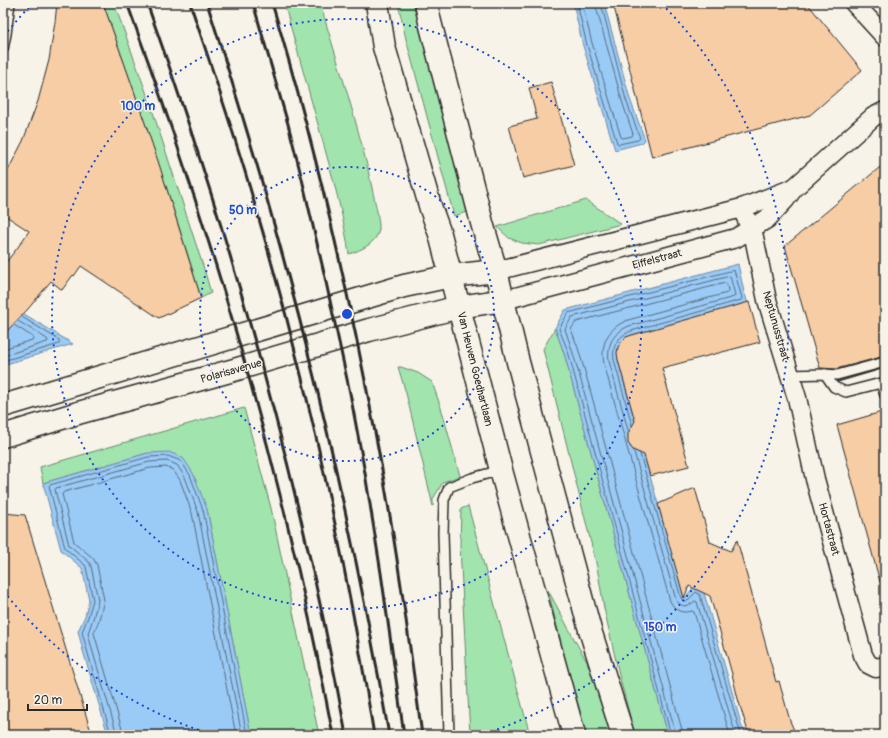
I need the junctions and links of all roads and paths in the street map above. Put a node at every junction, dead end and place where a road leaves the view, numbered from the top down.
1 (10, 3) edge
2 (377, 3) edge
3 (426, 3) edge
4 (854, 3) edge
5 (885, 37) edge
6 (3, 49) edge
7 (885, 111) edge
8 (794, 188) junction
9 (742, 208) junction
10 (750, 229) junction
11 (496, 271) junction
12 (451, 276) junction
13 (504, 300) junction
14 (459, 307) junction
15 (885, 362) edge
16 (825, 374) junction
17 (790, 375) junction
18 (885, 396) edge
19 (3, 406) edge
20 (3, 436) edge
21 (501, 470) junction
22 (885, 666) edge
23 (448, 735) edge
24 (574, 735) edge
25 (623, 735) edge

1 - 6 lane
2 - 12 main road, Van Heuven Goedhartlaan
3 - 11 main road
4 - 5 street
7 - 8 street, Eiffelstraat
8 - 9 street, Eiffelstraat
8 - 10 street, Eiffelstraat
9 - 10 street, Neptunusstraat
9 - 11 street, Eiffelstraat
10 - 13 street, Eiffelstraat
10 - 17 street, Neptunusstraat
11 - 12 main road
11 - 13 main road
12 - 14 main road, Van Heuven Goedhartlaan
12 - 19 main road
13 - 14 main road, Polarisavenue
13 - 25 main road
14 - 20 main road, Polarisavenue
14 - 21 main road, Van Heuven Goedhartlaan
15 - 16 lane, Neptunusstraat
16 - 17 lane, Neptunusstraat
16 - 18 lane
17 - 22 street, Hortastraat
21 - 23 lane
21 - 24 main road, Van Heuven Goedhartlaan

